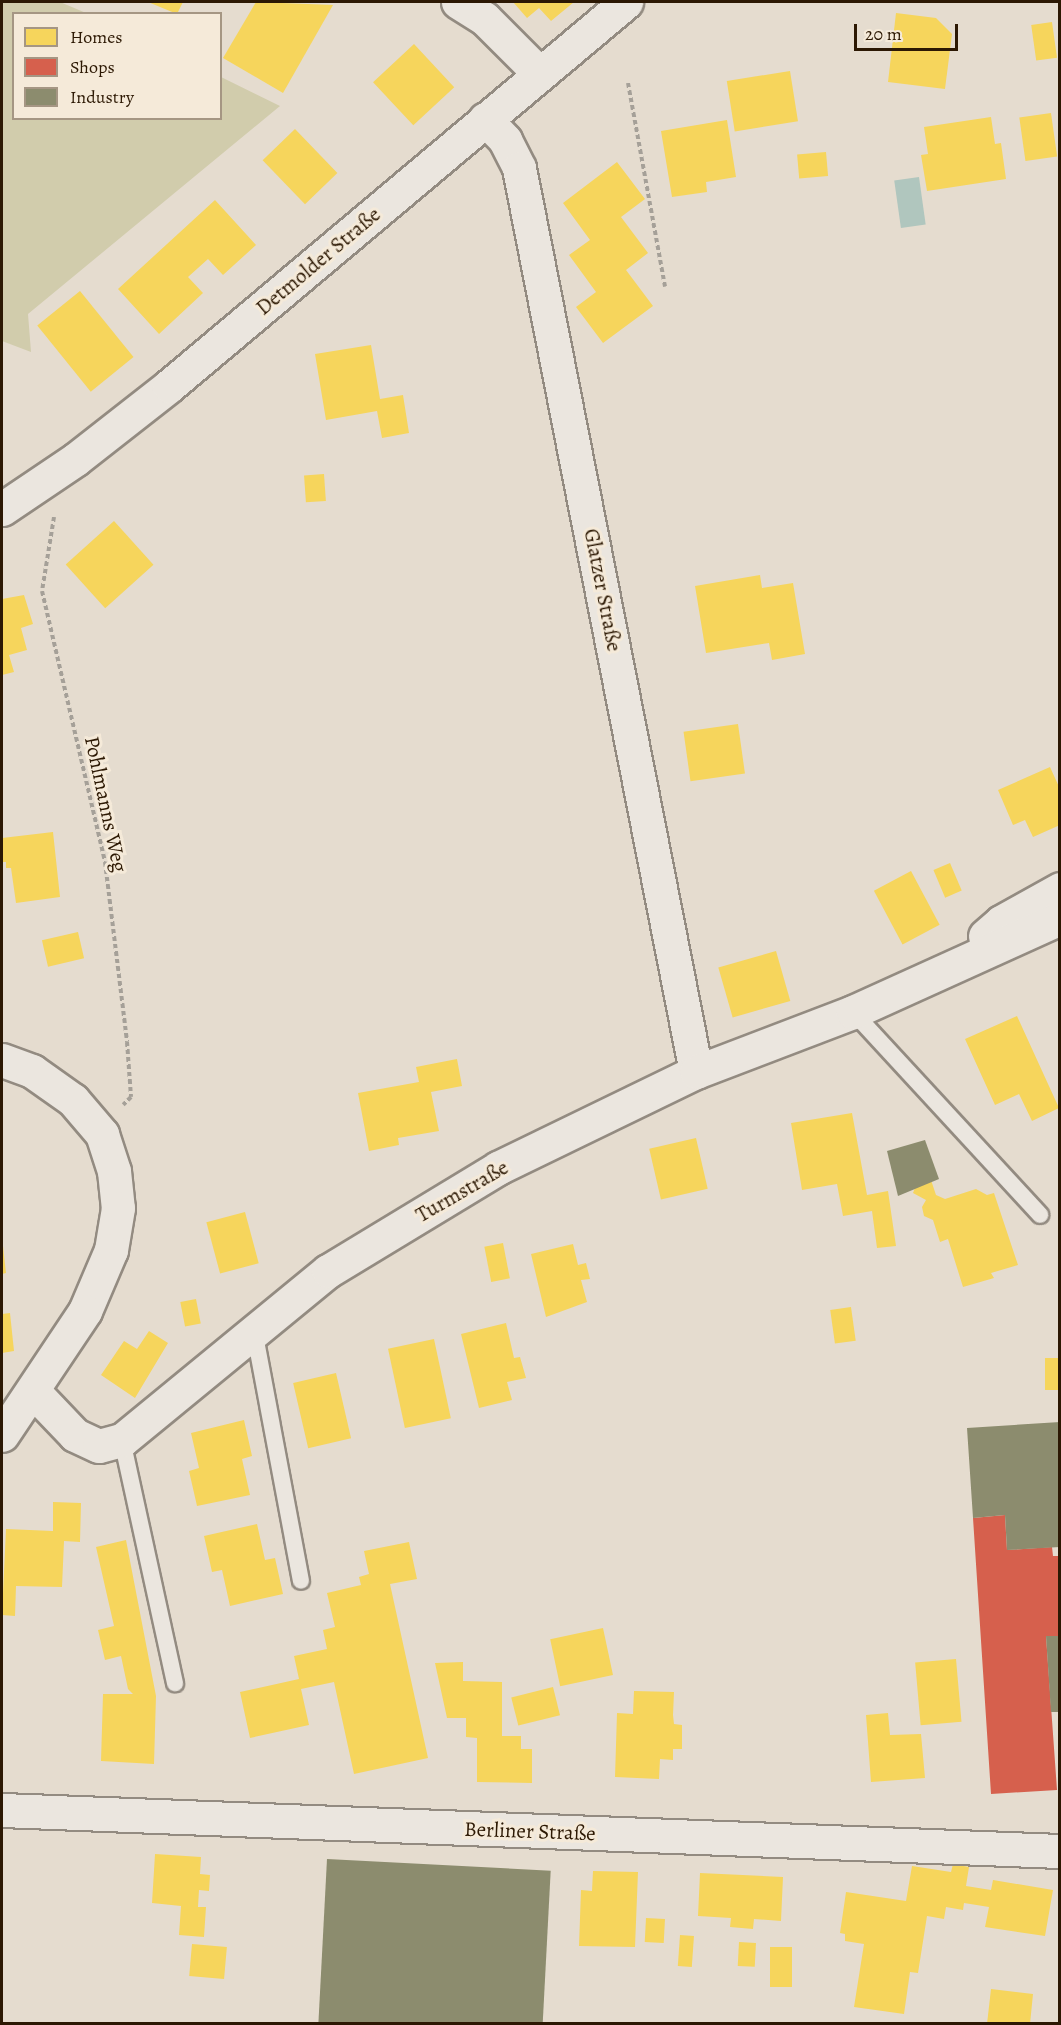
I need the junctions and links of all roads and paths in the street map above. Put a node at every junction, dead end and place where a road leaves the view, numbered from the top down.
1 (458, 2) edge
2 (626, 2) edge
3 (540, 74) junction
4 (627, 83) dead end
5 (485, 119) junction
6 (665, 287) dead end
7 (2, 509) edge
8 (54, 515) dead end
9 (1059, 889) edge
10 (1059, 918) edge
11 (946, 970) junction
12 (853, 1012) junction
13 (2, 1060) edge
14 (696, 1072) junction
15 (119, 1109) dead end
16 (1040, 1215) dead end
17 (254, 1330) junction
18 (34, 1392) junction
19 (2, 1435) edge
20 (122, 1440) junction
21 (302, 1581) dead end
22 (174, 1683) dead end
23 (2, 1810) edge
24 (1059, 1851) edge

1 - 3 street
2 - 3 street, Detmolder Straße
3 - 5 street, Detmolder Straße
4 - 6 path
5 - 7 street, Detmolder Straße
5 - 14 street, Glatzer Straße
8 - 15 path, Pohlmanns Weg
9 - 11 street, Turmstraße
10 - 11 street, Turmstraße
11 - 12 street, Turmstraße
12 - 14 street, Turmstraße
12 - 16 lane
13 - 18 street
14 - 17 street, Turmstraße
17 - 20 street, Turmstraße
17 - 21 lane
18 - 19 street
18 - 20 street
20 - 22 lane
23 - 24 street, Berliner Straße

